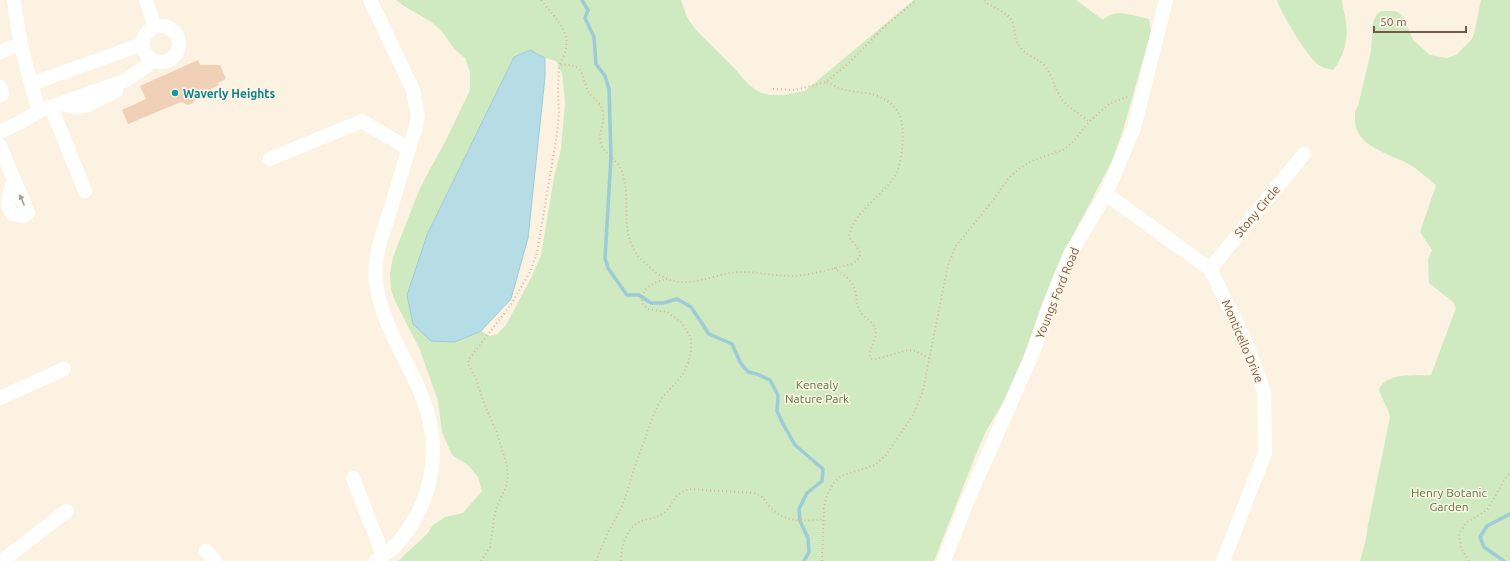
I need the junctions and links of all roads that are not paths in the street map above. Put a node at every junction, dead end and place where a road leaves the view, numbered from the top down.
1 (14, 0) edge
2 (146, 0) edge
3 (370, 0) edge
4 (1166, 0) edge
5 (155, 27) junction
6 (20, 44) junction
7 (143, 44) junction
8 (0, 52) edge
9 (154, 61) junction
10 (31, 84) junction
11 (0, 87) edge
12 (0, 95) edge
13 (50, 107) junction
14 (0, 132) edge
15 (0, 146) edge
16 (409, 149) junction
17 (1304, 154) dead end
18 (270, 159) dead end
19 (14, 180) dead end
20 (85, 191) dead end
21 (1106, 194) junction
22 (1210, 269) junction
23 (64, 369) dead end
24 (0, 398) edge
25 (353, 478) dead end
26 (67, 511) dead end
27 (6, 556) edge
28 (380, 558) edge
29 (944, 561) edge
30 (1223, 561) edge

1 - 6 street
2 - 5 street
3 - 16 street
4 - 21 street, Youngs Ford Road
5 - 7 street
5 - 9 street
6 - 8 street
6 - 10 street
7 - 9 street
7 - 10 street
9 - 13 street
10 - 13 street
11 - 12 street
13 - 14 street
13 - 20 street
15 - 19 street
16 - 18 street
16 - 28 street
17 - 22 street, Stony Circle
21 - 22 street, Monticello Drive
21 - 29 street, Youngs Ford Road
22 - 30 street, Monticello Drive
23 - 24 street
25 - 28 street
26 - 27 street

